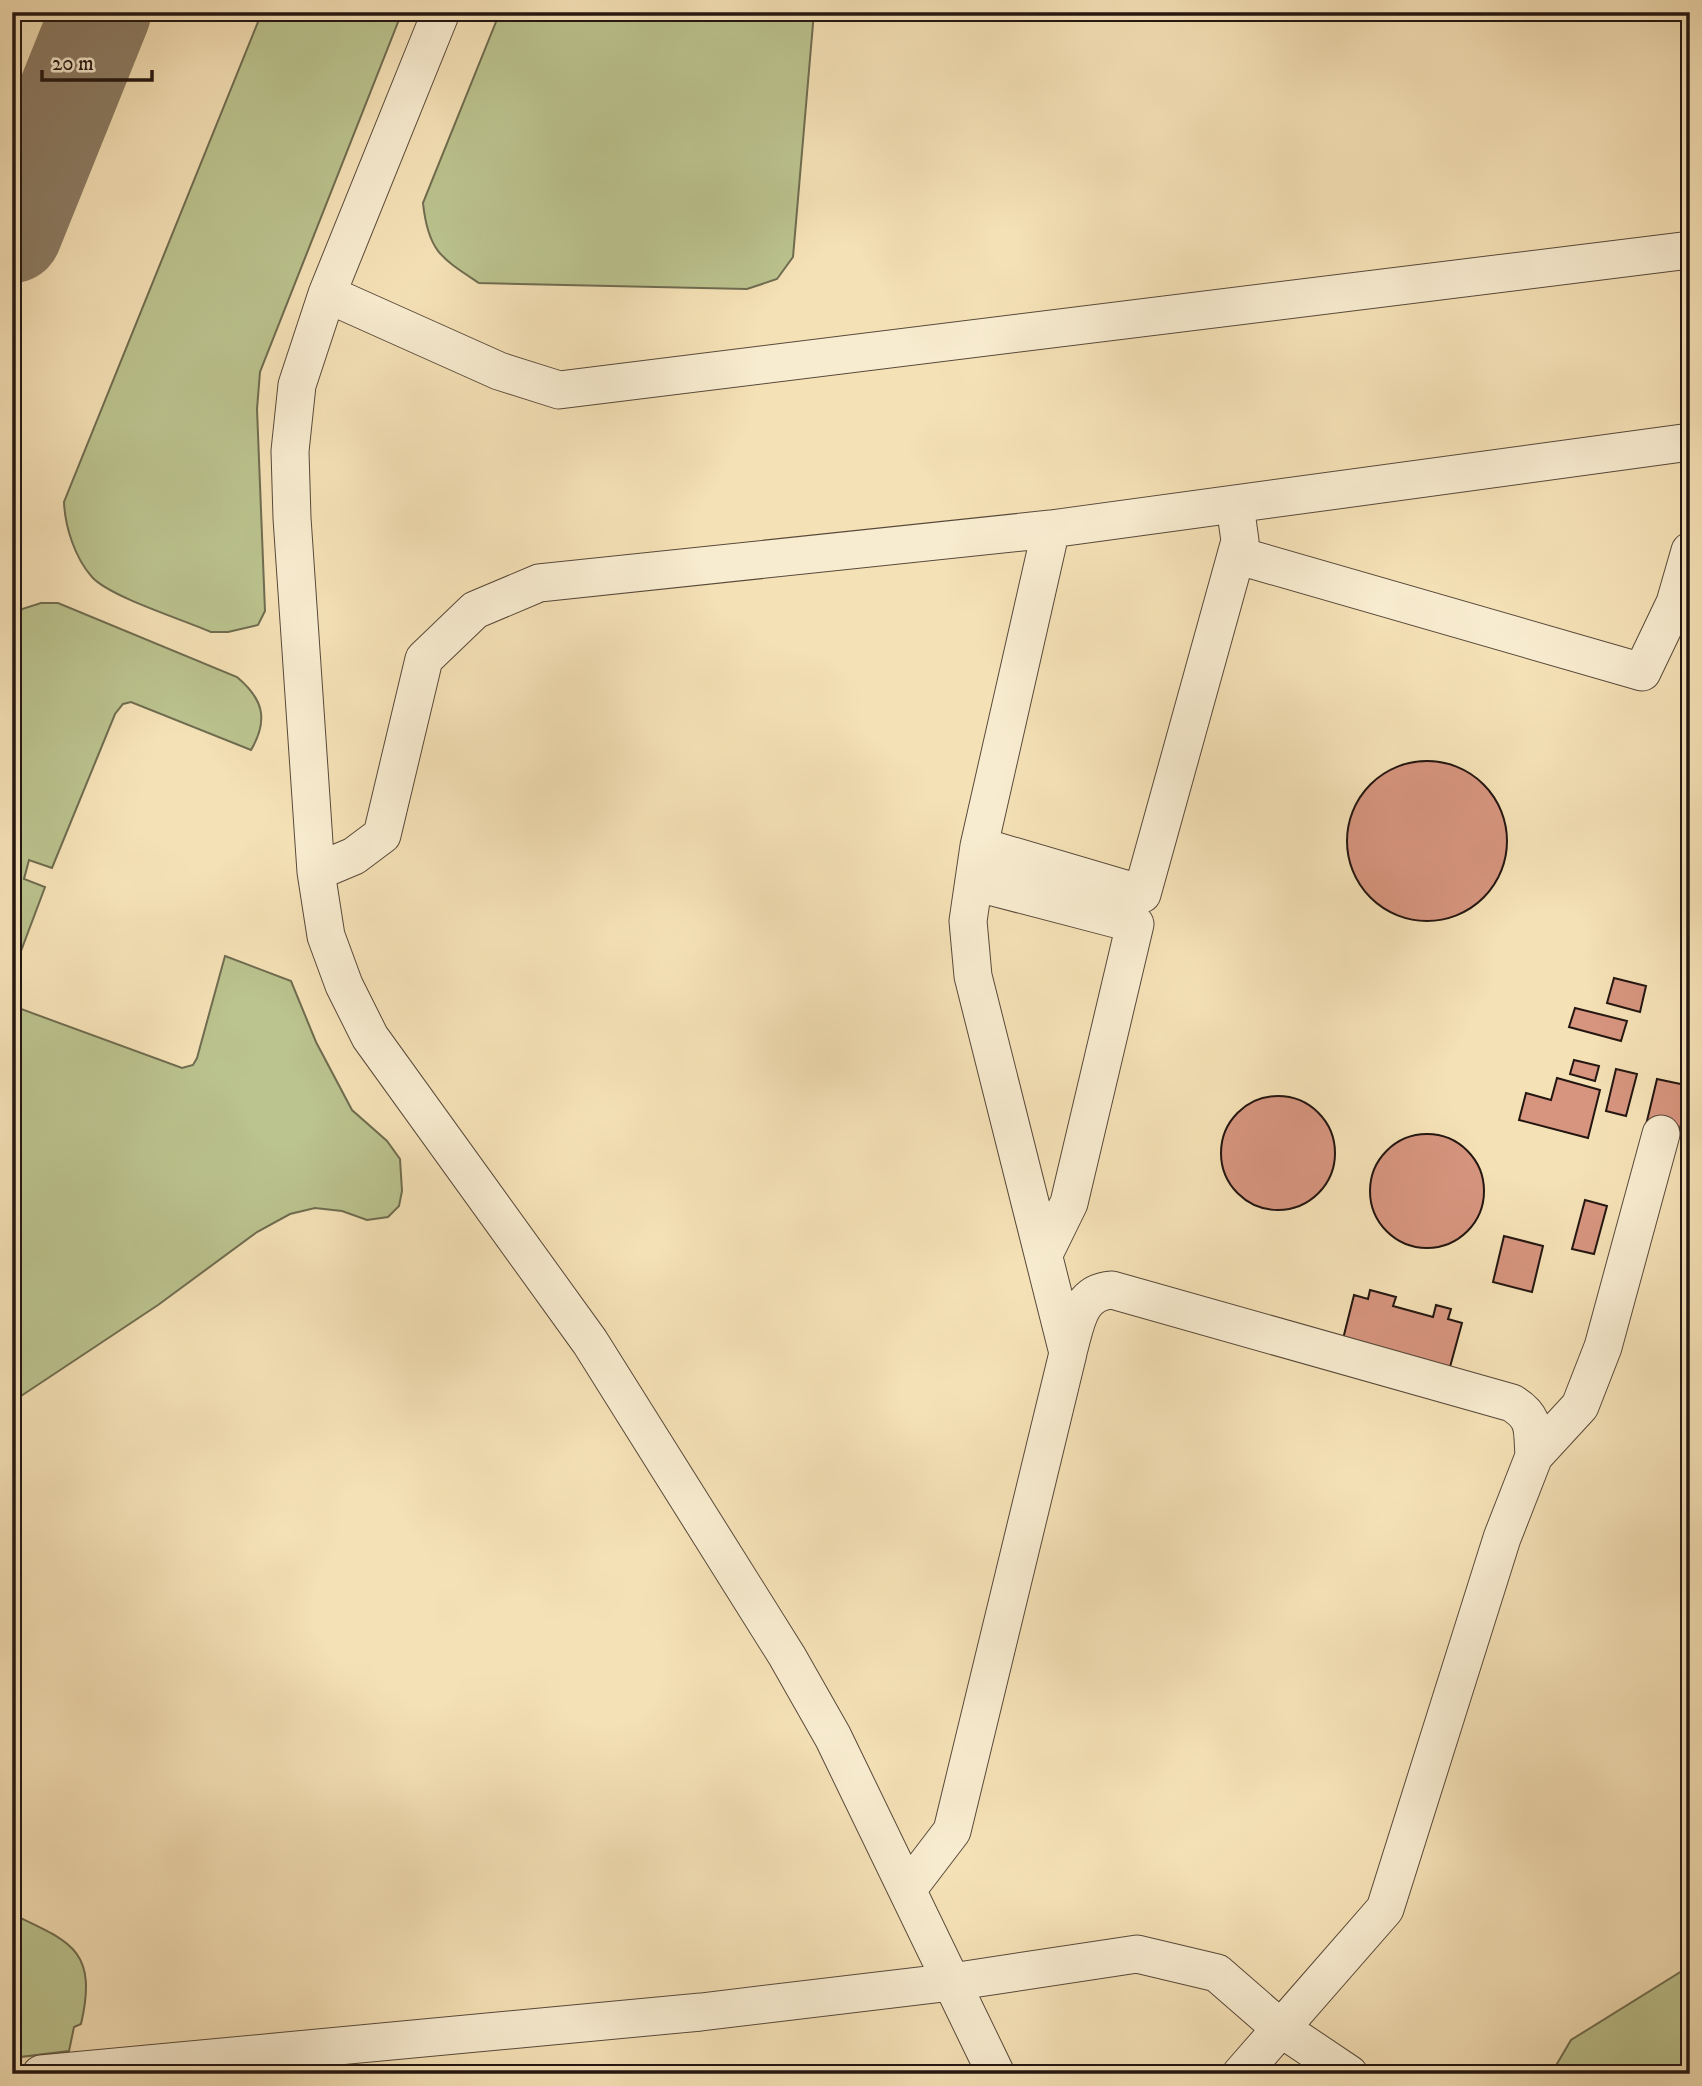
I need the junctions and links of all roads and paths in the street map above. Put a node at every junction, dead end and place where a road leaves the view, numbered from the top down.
1 (441, 12) edge
2 (1690, 250) edge
3 (327, 294) junction
4 (1690, 442) edge
5 (1235, 505) junction
6 (1051, 529) junction
7 (1690, 551) edge
8 (1236, 555) junction
9 (976, 864) junction
10 (316, 872) junction
11 (1661, 1135) dead end
12 (1044, 1254) junction
13 (1068, 1353) junction
14 (1534, 1456) junction
15 (907, 1890) junction
16 (952, 1982) junction
17 (1279, 2026) junction
18 (41, 2074) edge
19 (996, 2074) edge
20 (1241, 2074) edge
21 (1349, 2074) edge

1 - 3 lane
2 - 3 lane
3 - 10 lane
4 - 5 lane
5 - 6 lane
5 - 8 lane
6 - 9 lane
6 - 10 lane
7 - 8 lane
8 - 9 lane
9 - 12 lane
9 - 12 lane
10 - 15 lane
11 - 14 lane
12 - 13 lane
13 - 14 lane
13 - 15 lane
14 - 17 lane
15 - 16 lane
16 - 17 lane
16 - 18 lane
16 - 19 lane
17 - 20 lane
17 - 21 lane

